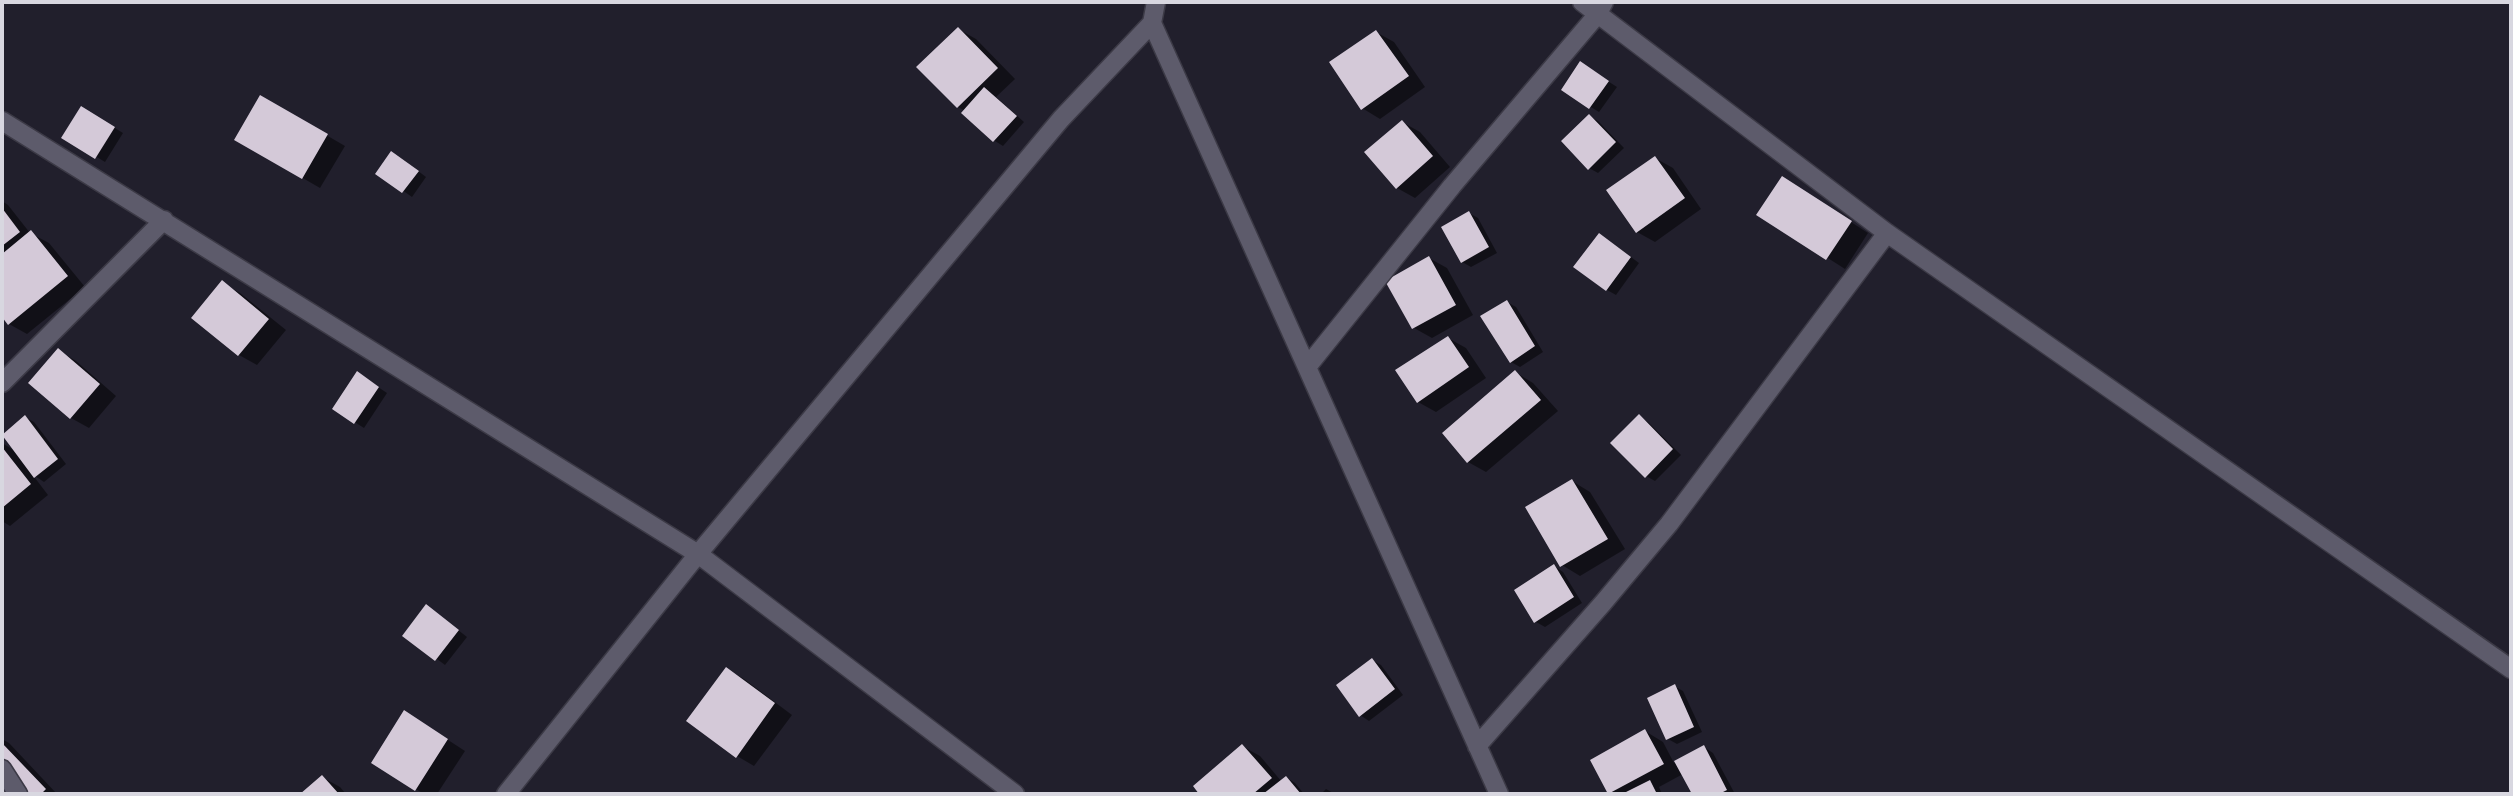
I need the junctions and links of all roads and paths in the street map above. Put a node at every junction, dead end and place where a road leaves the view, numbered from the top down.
1 (1156, 2) edge
2 (1582, 2) edge
3 (1601, 8) edge
4 (1152, 23) junction
5 (2, 121) edge
6 (164, 220) junction
7 (1887, 233) junction
8 (1307, 367) junction
9 (2, 383) edge
10 (698, 554) junction
11 (2511, 669) edge
12 (1477, 746) junction
13 (2, 769) edge
14 (18, 794) edge
15 (506, 794) edge
16 (1015, 794) edge
17 (1499, 794) edge

1 - 4 street
2 - 3 street
3 - 7 street
3 - 8 street
4 - 8 street
4 - 10 street
5 - 6 street
6 - 9 street
6 - 10 street
7 - 11 street
7 - 12 street
8 - 12 street
10 - 15 street
10 - 16 street
12 - 17 street
13 - 14 street

